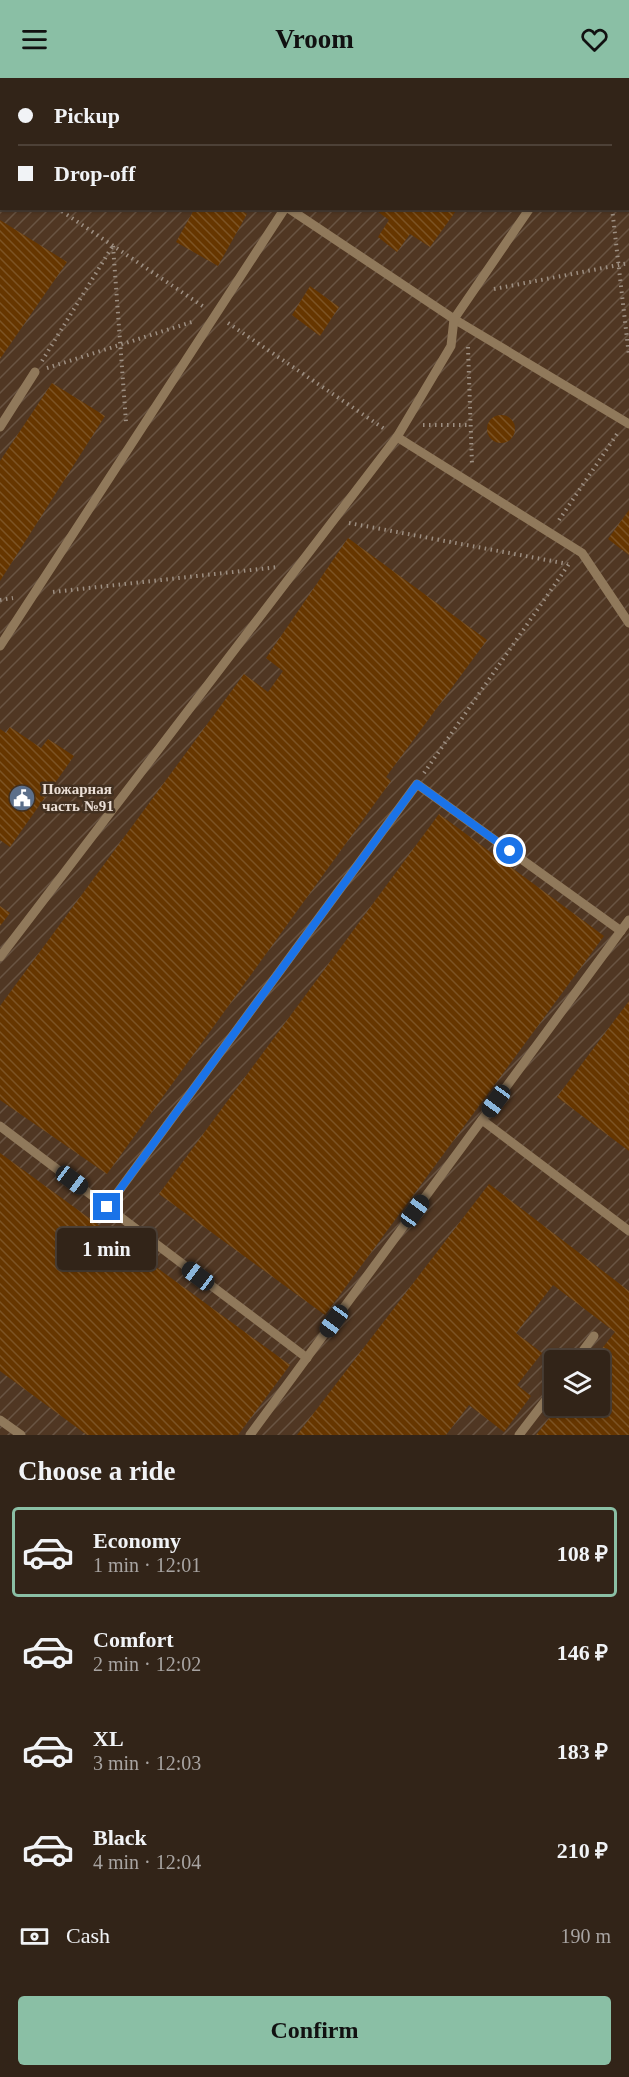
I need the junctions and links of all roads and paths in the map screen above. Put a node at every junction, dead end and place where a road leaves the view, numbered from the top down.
1 (286, 210) edge
2 (290, 210) edge
3 (529, 210) edge
4 (612, 210) edge
5 (629, 263) edge
6 (618, 265) junction
7 (472, 293) junction
8 (216, 315) junction
9 (454, 320) junction
10 (468, 328) junction
11 (120, 345) junction
12 (629, 356) edge
13 (35, 372) junction
14 (627, 423) edge
15 (404, 425) junction
16 (470, 425) junction
17 (0, 427) edge
18 (397, 437) junction
19 (128, 450) junction
20 (472, 484) junction
21 (333, 520) junction
22 (550, 533) junction
23 (300, 564) junction
24 (569, 564) junction
25 (594, 568) junction
26 (35, 594) junction
27 (629, 623) edge
28 (4, 632) edge
29 (0, 646) edge
30 (417, 784) junction
31 (629, 920) edge
32 (621, 931) junction
33 (0, 957) edge
34 (482, 1120) junction
35 (0, 1126) edge
36 (107, 1207) junction
37 (629, 1231) edge
38 (594, 1336) dead end
39 (584, 1350) edge
40 (307, 1358) junction
41 (544, 1402) edge
42 (0, 1420) edge
43 (21, 1435) edge
44 (250, 1435) edge
45 (519, 1435) edge

1 - 8 lane
2 - 9 lane
3 - 7 lane
4 - 6 path
5 - 6 path
6 - 7 path
6 - 12 path
7 - 9 lane
8 - 11 path
8 - 19 lane
9 - 10 lane
9 - 15 lane
10 - 14 lane
10 - 16 path
11 - 13 path
11 - 13 path
11 - 19 path
13 - 17 lane
14 - 22 path
15 - 16 path
15 - 18 lane
16 - 20 path
18 - 20 lane
18 - 21 lane
19 - 26 lane
20 - 22 lane
21 - 23 lane
21 - 24 path
22 - 25 lane
23 - 26 path
23 - 33 lane
24 - 25 path
24 - 30 path
25 - 27 lane
26 - 28 lane
28 - 29 lane
30 - 32 lane
30 - 36 lane
31 - 32 lane
32 - 34 lane
34 - 37 lane
34 - 40 lane
35 - 36 lane
36 - 40 lane
38 - 39 lane
40 - 44 lane
41 - 45 lane
42 - 43 lane

